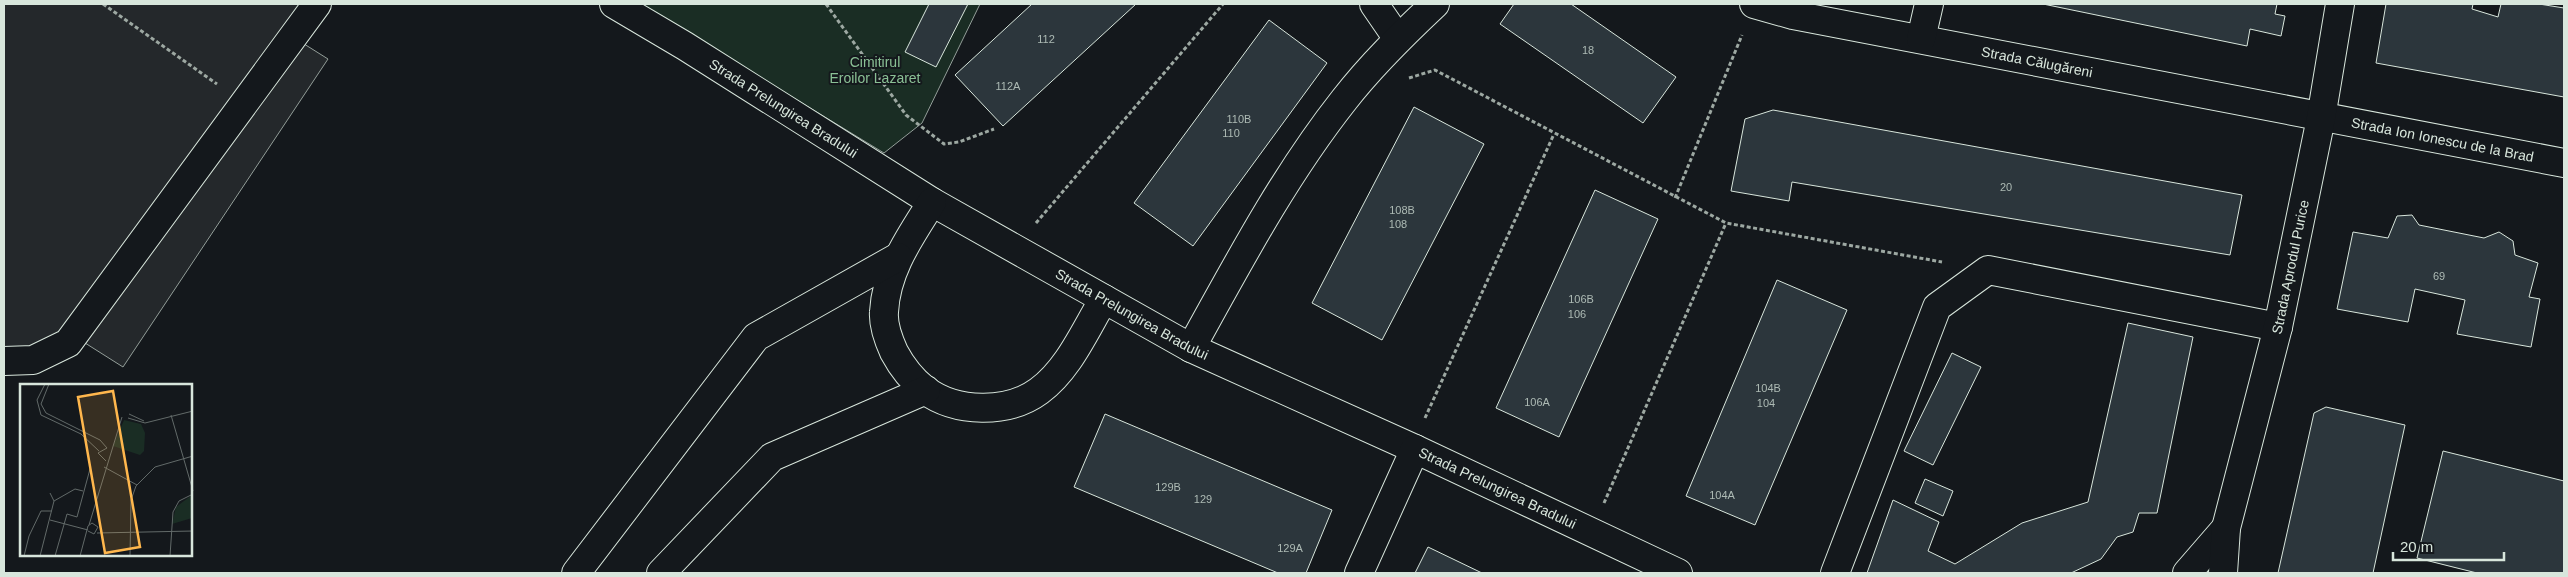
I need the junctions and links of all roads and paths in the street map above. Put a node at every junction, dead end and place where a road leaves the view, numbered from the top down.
1 (103, 4) edge
2 (317, 4) edge
3 (614, 4) edge
4 (826, 4) edge
5 (1223, 4) edge
6 (1374, 4) edge
7 (1435, 4) edge
8 (1755, 4) edge
9 (1929, 4) edge
10 (2340, 4) edge
11 (1398, 39) junction
12 (1921, 39) junction
13 (1408, 79) dead end
14 (244, 103) junction
15 (2321, 118) junction
16 (994, 129) dead end
17 (1554, 134) junction
18 (2564, 163) edge
19 (1675, 198) junction
20 (932, 202) junction
21 (1726, 223) junction
22 (1014, 248) junction
23 (898, 257) junction
24 (1988, 270) junction
25 (1104, 299) junction
26 (2278, 326) junction
27 (1191, 348) junction
28 (4, 361) edge
29 (926, 390) junction
30 (1415, 449) junction
31 (2226, 528) junction
32 (1590, 533) junction
33 (576, 573) edge
34 (661, 573) edge
35 (1359, 573) edge
36 (1678, 573) edge
37 (1835, 573) edge
38 (2187, 573) edge
39 (2223, 573) edge

1 - 14 path
2 - 14 street
3 - 20 street, Strada Prelungirea Bradului
4 - 16 path
5 - 22 path
6 - 11 street
7 - 11 street
8 - 12 street, Strada Călugăreni
8 - 19 path
9 - 12 street
10 - 15 street, Strada Aprodul Purice
11 - 27 street
12 - 15 street, Strada Călugăreni
13 - 17 path
14 - 28 street
15 - 18 street, Strada Ion Ionescu de la Brad
15 - 26 street, Strada Aprodul Purice
17 - 19 path
17 - 30 path
19 - 21 path
20 - 22 street, Strada Prelungirea Bradului
20 - 23 street
21 - 24 path
21 - 32 path
22 - 25 street, Strada Prelungirea Bradului
23 - 29 street
23 - 33 street
24 - 26 street
24 - 37 street
25 - 27 street, Strada Prelungirea Bradului
25 - 29 street
26 - 31 street, Strada Aprodul Purice
27 - 30 street, Strada Prelungirea Bradului
29 - 34 street
30 - 32 street, Strada Prelungirea Bradului
30 - 35 street
31 - 38 street, Strada Aprodul Purice
31 - 39 street, Strada Aprodul Purice
32 - 36 street, Strada Prelungirea Bradului

